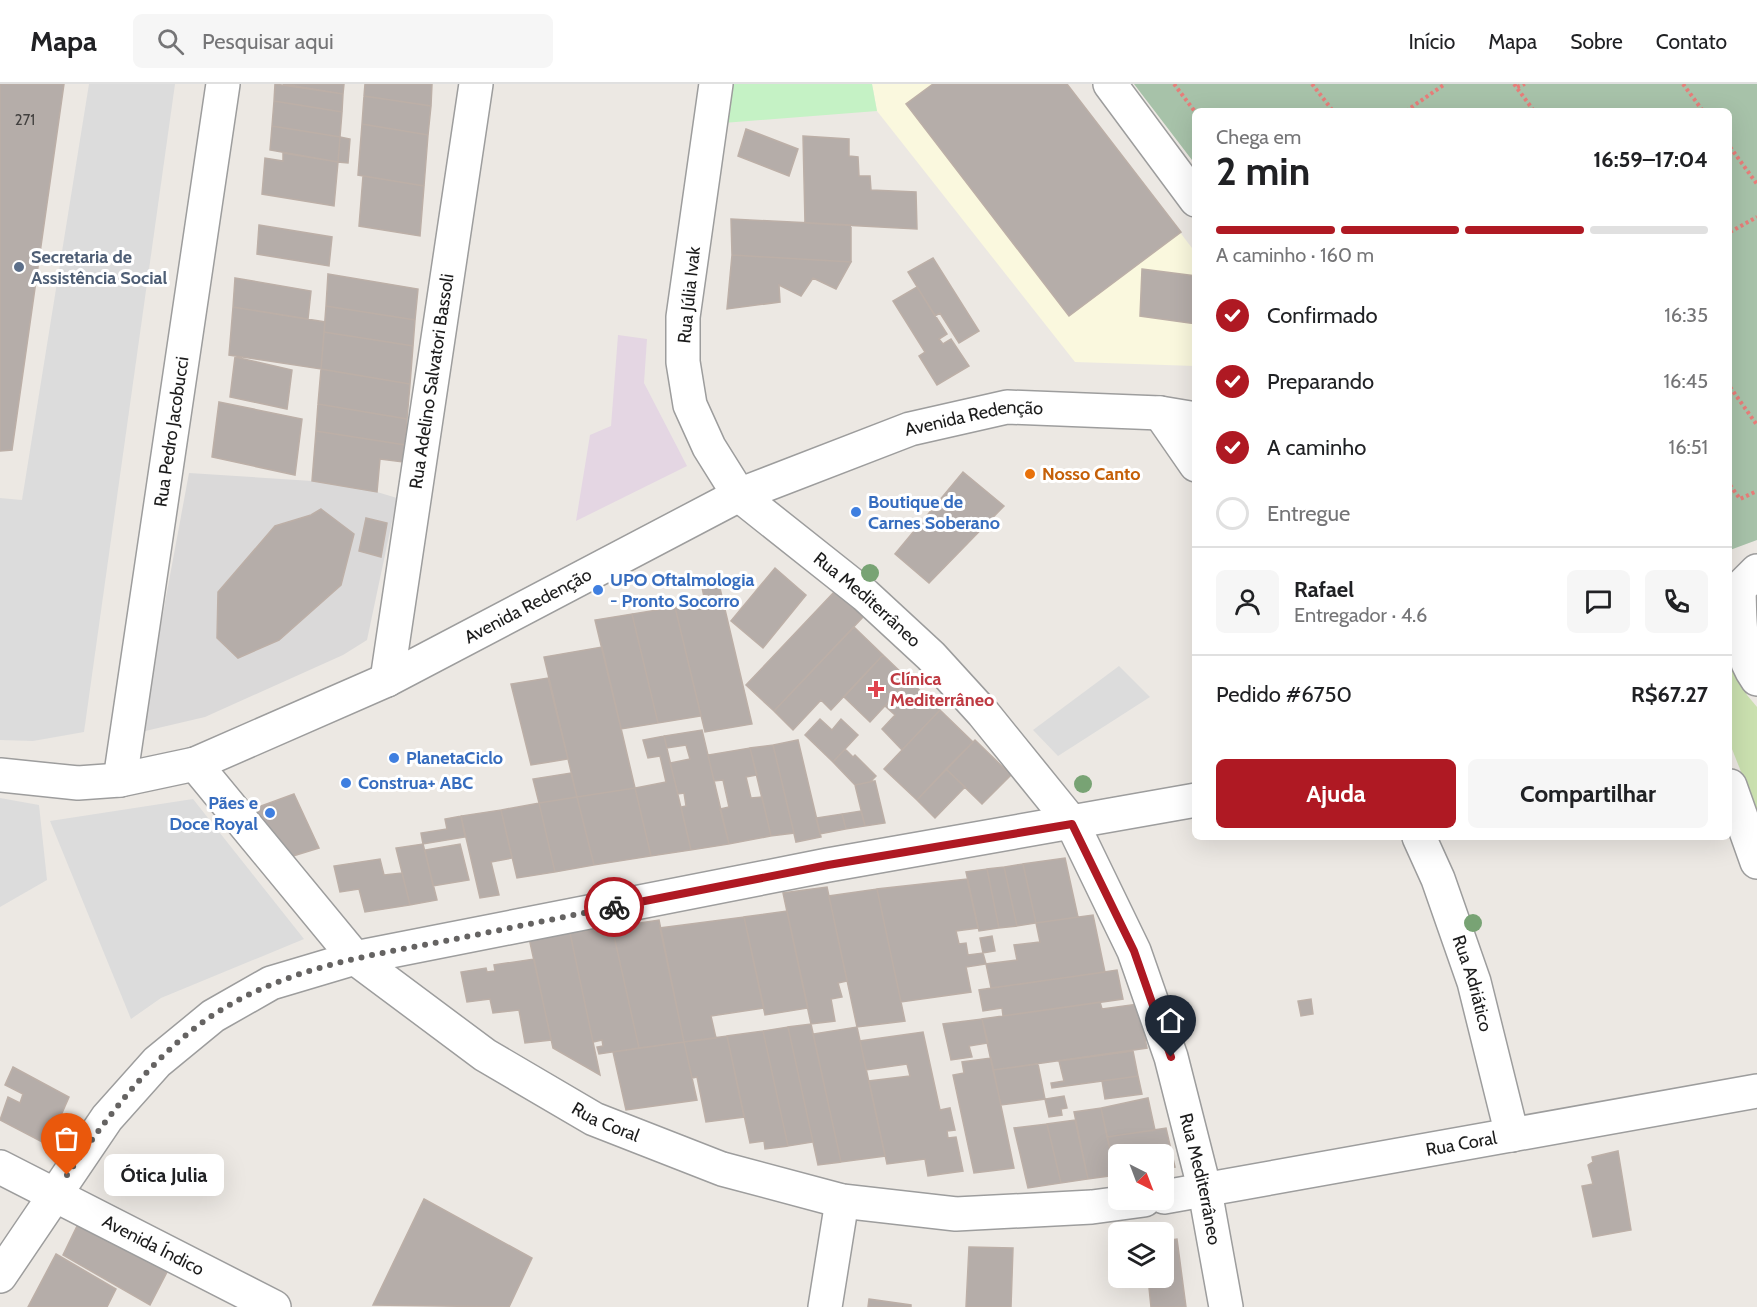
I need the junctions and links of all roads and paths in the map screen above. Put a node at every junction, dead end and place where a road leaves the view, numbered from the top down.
1 (223, 84) edge
2 (476, 84) edge
3 (716, 84) edge
4 (1110, 84) edge
5 (1174, 84) edge
6 (1312, 84) edge
7 (1445, 84) edge
8 (1525, 84) edge
9 (1683, 84) edge
10 (1515, 86) edge
11 (1192, 108) edge
12 (1331, 108) edge
13 (1410, 108) edge
14 (1532, 108) edge
15 (1701, 108) edge
16 (1732, 150) edge
17 (1757, 184) edge
18 (1192, 195) edge
19 (1757, 217) edge
20 (1732, 231) edge
21 (1732, 390) edge
22 (1160, 413) junction
23 (1192, 418) edge
24 (1757, 424) edge
25 (1192, 459) edge
26 (1732, 488) edge
27 (1757, 491) edge
28 (739, 495) junction
29 (1746, 586) edge
30 (1757, 679) edge
31 (387, 680) junction
32 (195, 764) junction
33 (0, 775) edge
34 (120, 780) junction
35 (1732, 792) edge
36 (1192, 801) edge
37 (1072, 824) junction
38 (1420, 840) edge
39 (1757, 862) edge
40 (355, 958) junction
41 (1757, 1091) edge
42 (1512, 1135) junction
43 (0, 1167) edge
44 (1205, 1191) junction
45 (54, 1194) junction
46 (1174, 1196) edge
47 (842, 1201) junction
48 (1108, 1206) edge
49 (0, 1276) edge
50 (274, 1307) edge
51 (825, 1307) edge
52 (1226, 1307) edge

1 - 34 street, Rua Pedro Jacobucci
2 - 31 street, Rua Adelino Salvatori Bassoli
3 - 28 street, Rua Júlia Ivak
4 - 18 street
5 - 11 path
6 - 12 path
7 - 13 path
8 - 10 path
9 - 15 path
10 - 14 path
16 - 17 path
19 - 20 path
21 - 24 path
22 - 23 street, Avenida Redenção
22 - 25 street
22 - 28 street, Avenida Redenção
26 - 27 path
28 - 31 street, Avenida Redenção
28 - 37 street, Rua Mediterrâneo
29 - 30 street
31 - 32 street, Avenida Redenção
32 - 34 street, Avenida Redenção
32 - 40 street, Rua Coral
33 - 34 street, Avenida Redenção
35 - 39 street
36 - 37 street
37 - 40 street
37 - 44 street, Rua Mediterrâneo
38 - 42 street, Rua Adriático
40 - 45 street
40 - 47 street, Rua Coral
41 - 42 street, Rua Coral
42 - 44 street, Rua Coral
43 - 45 street, Avenida Índico
44 - 46 street, Rua Coral
44 - 52 street, Rua Mediterrâneo
45 - 49 street
45 - 50 street, Avenida Índico
47 - 48 street, Rua Coral
47 - 51 street

